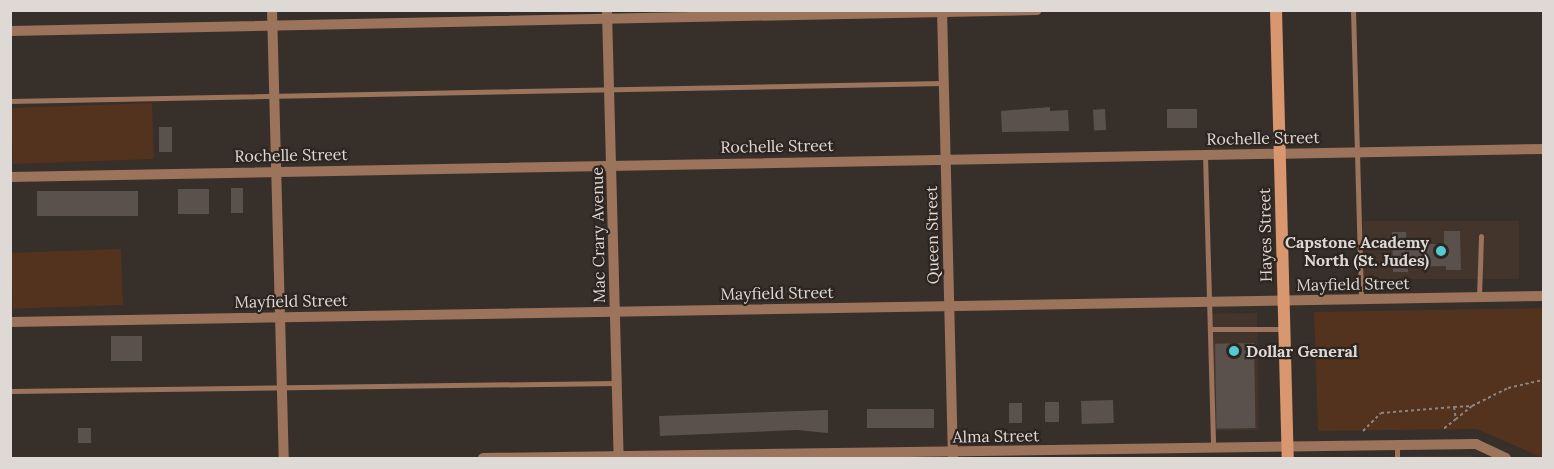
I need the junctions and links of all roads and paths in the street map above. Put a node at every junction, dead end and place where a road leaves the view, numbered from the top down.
1 (272, 10) edge
2 (1037, 10) edge
3 (1276, 10) edge
4 (1353, 10) edge
5 (942, 11) edge
6 (607, 14) edge
7 (272, 25) junction
8 (10, 31) edge
9 (944, 84) junction
10 (609, 88) junction
11 (274, 96) junction
12 (10, 101) edge
13 (1544, 149) edge
14 (1356, 152) junction
15 (1280, 153) junction
16 (1204, 154) junction
17 (945, 158) junction
18 (611, 164) junction
19 (276, 170) junction
20 (10, 177) edge
21 (1481, 236) dead end
22 (1544, 296) edge
23 (1479, 297) junction
24 (1361, 299) junction
25 (1283, 300) junction
26 (1210, 301) junction
27 (949, 305) junction
28 (615, 310) junction
29 (280, 316) junction
30 (10, 322) edge
31 (1284, 329) junction
32 (1211, 330) junction
33 (1544, 380) edge
34 (617, 383) junction
35 (282, 386) junction
36 (10, 391) edge
37 (1473, 398) dead end
38 (1476, 403) junction
39 (1472, 406) junction
40 (1454, 407) junction
41 (1383, 408) dead end
42 (1384, 412) junction
43 (1456, 418) junction
44 (1443, 429) dead end
45 (1363, 431) dead end
46 (1397, 445) junction
47 (1213, 447) junction
48 (1287, 452) edge
49 (953, 455) edge
50 (619, 457) edge
51 (284, 459) edge
52 (483, 459) edge
53 (1397, 459) edge
54 (1506, 459) edge

1 - 7 street
2 - 5 street
3 - 15 street, Hayes Street
4 - 14 lane
5 - 6 street
5 - 9 street, Queen Street
6 - 7 street
6 - 10 street, Mac Crary Avenue
7 - 8 street
7 - 11 street
9 - 10 lane
9 - 17 street, Queen Street
10 - 11 lane
10 - 18 street, Mac Crary Avenue
11 - 12 lane
11 - 19 street
13 - 14 street, Rochelle Street
14 - 15 street, Rochelle Street
14 - 24 lane
15 - 16 street, Rochelle Street
15 - 25 street, Hayes Street
16 - 17 street, Rochelle Street
16 - 26 lane
17 - 18 street, Rochelle Street
17 - 27 street, Queen Street
18 - 19 street, Rochelle Street
18 - 28 street, Mac Crary Avenue
19 - 20 street, Rochelle Street
19 - 29 street
21 - 23 lane
22 - 23 street, Mayfield Street
23 - 24 street, Mayfield Street
24 - 25 street, Mayfield Street
25 - 26 street, Mayfield Street
25 - 31 street, Hayes Street
26 - 27 street, Mayfield Street
26 - 32 lane
27 - 28 street, Mayfield Street
27 - 49 street, Queen Street
28 - 29 street, Mayfield Street
28 - 34 street, Mac Crary Avenue
29 - 30 street, Mayfield Street
29 - 35 street
31 - 32 lane
31 - 48 street, Hayes Street
32 - 47 lane
33 - 38 path
34 - 35 lane
34 - 50 street, Mac Crary Avenue
35 - 36 lane
35 - 51 street
37 - 38 path
38 - 39 path
39 - 40 path
39 - 43 path
40 - 42 path
40 - 43 path
41 - 42 path
42 - 45 path
43 - 44 path
46 - 48 street, Alma Street
46 - 53 lane
46 - 54 street, Alma Street
47 - 48 street, Alma Street
47 - 49 street, Alma Street
49 - 50 street, Alma Street
50 - 52 street, Alma Street

